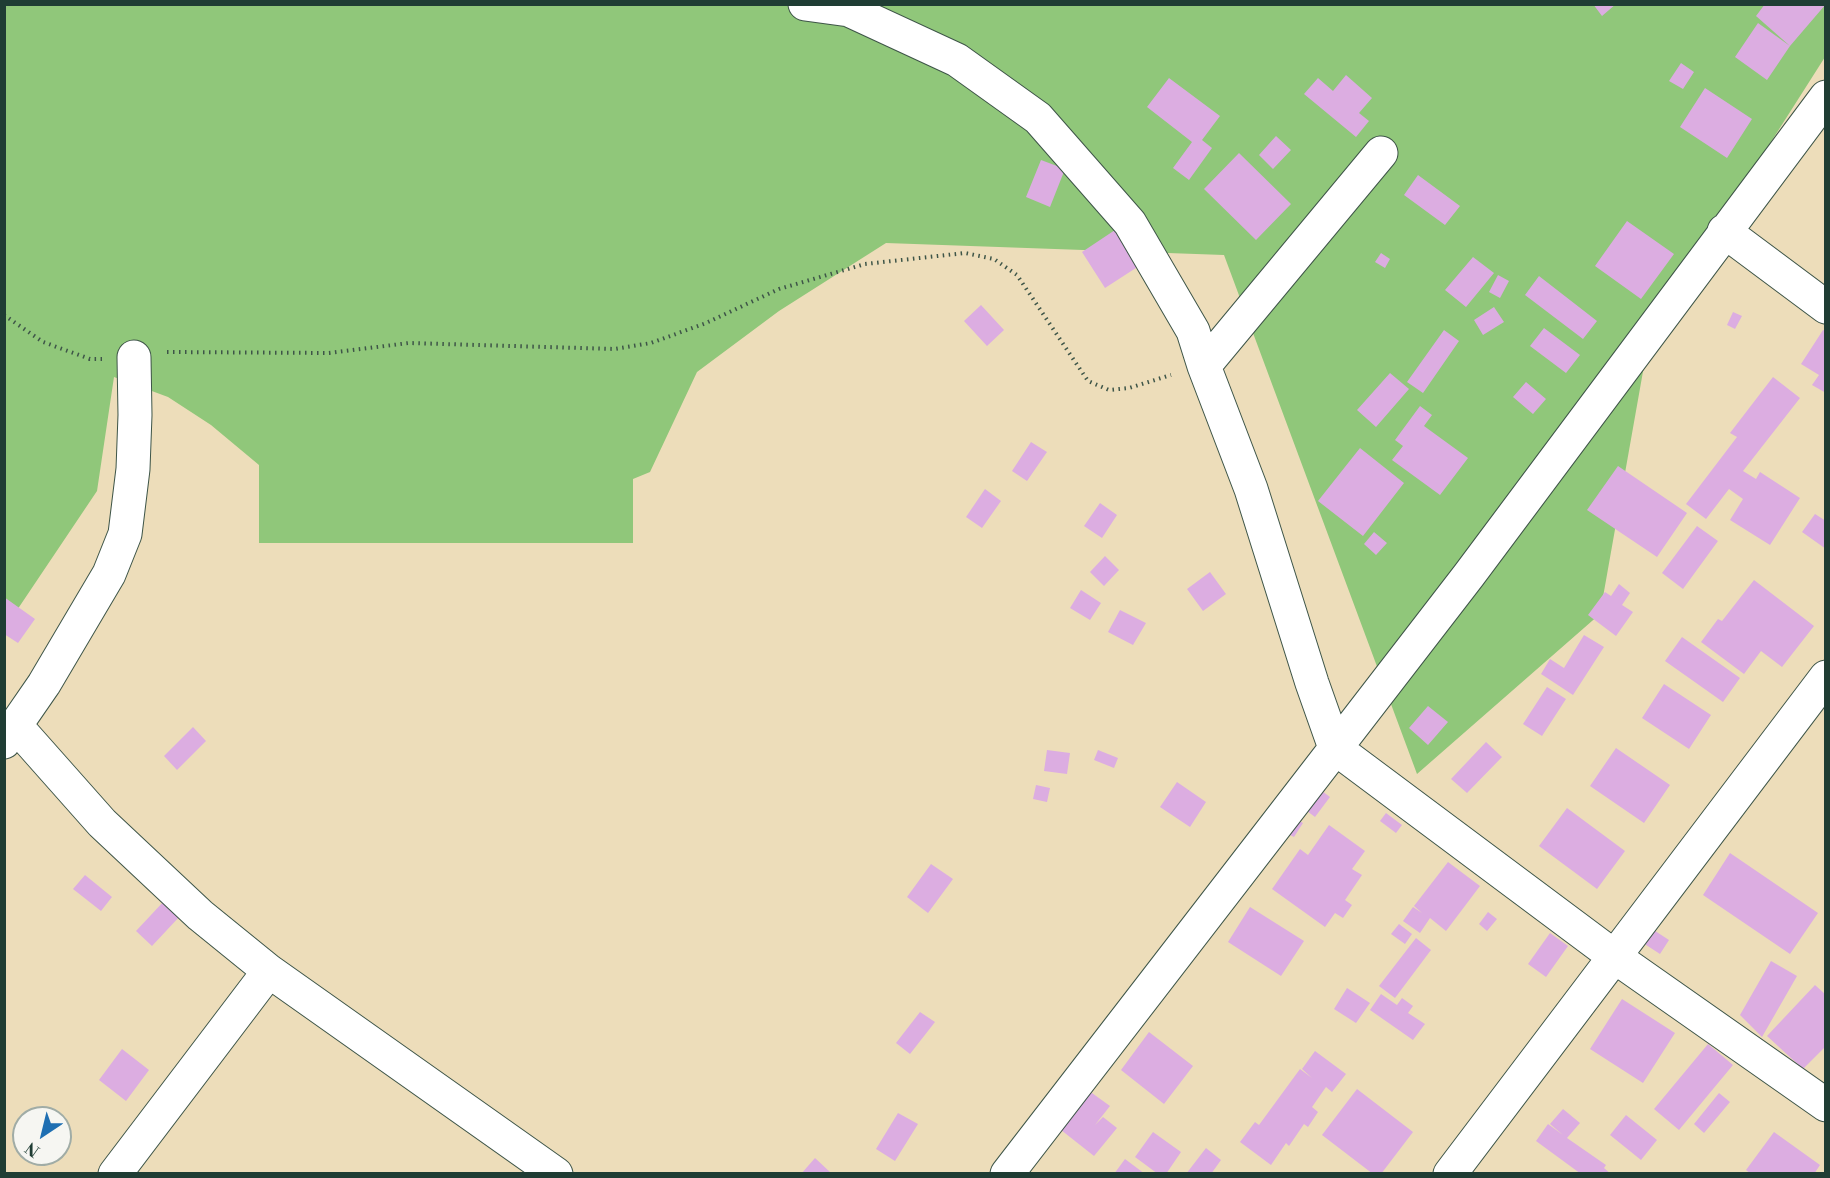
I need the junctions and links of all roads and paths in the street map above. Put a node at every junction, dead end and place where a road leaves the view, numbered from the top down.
1 (805, 4) edge
2 (1826, 97) edge
3 (1381, 153) dead end
4 (1724, 231) junction
5 (1826, 307) edge
6 (4, 315) edge
7 (134, 357) junction
8 (1204, 366) junction
9 (1826, 677) edge
10 (10, 734) edge
11 (1335, 748) junction
12 (1615, 957) junction
13 (269, 971) junction
14 (1826, 1105) edge
15 (115, 1173) edge
16 (556, 1173) edge
17 (1007, 1173) edge
18 (1450, 1173) edge

1 - 8 street
2 - 4 street
3 - 8 street
4 - 5 street
4 - 11 street
6 - 7 path
7 - 8 path
7 - 10 street
8 - 11 street
9 - 12 street
10 - 13 street
11 - 12 street
11 - 17 street
12 - 14 street
12 - 18 street
13 - 15 street
13 - 16 street

